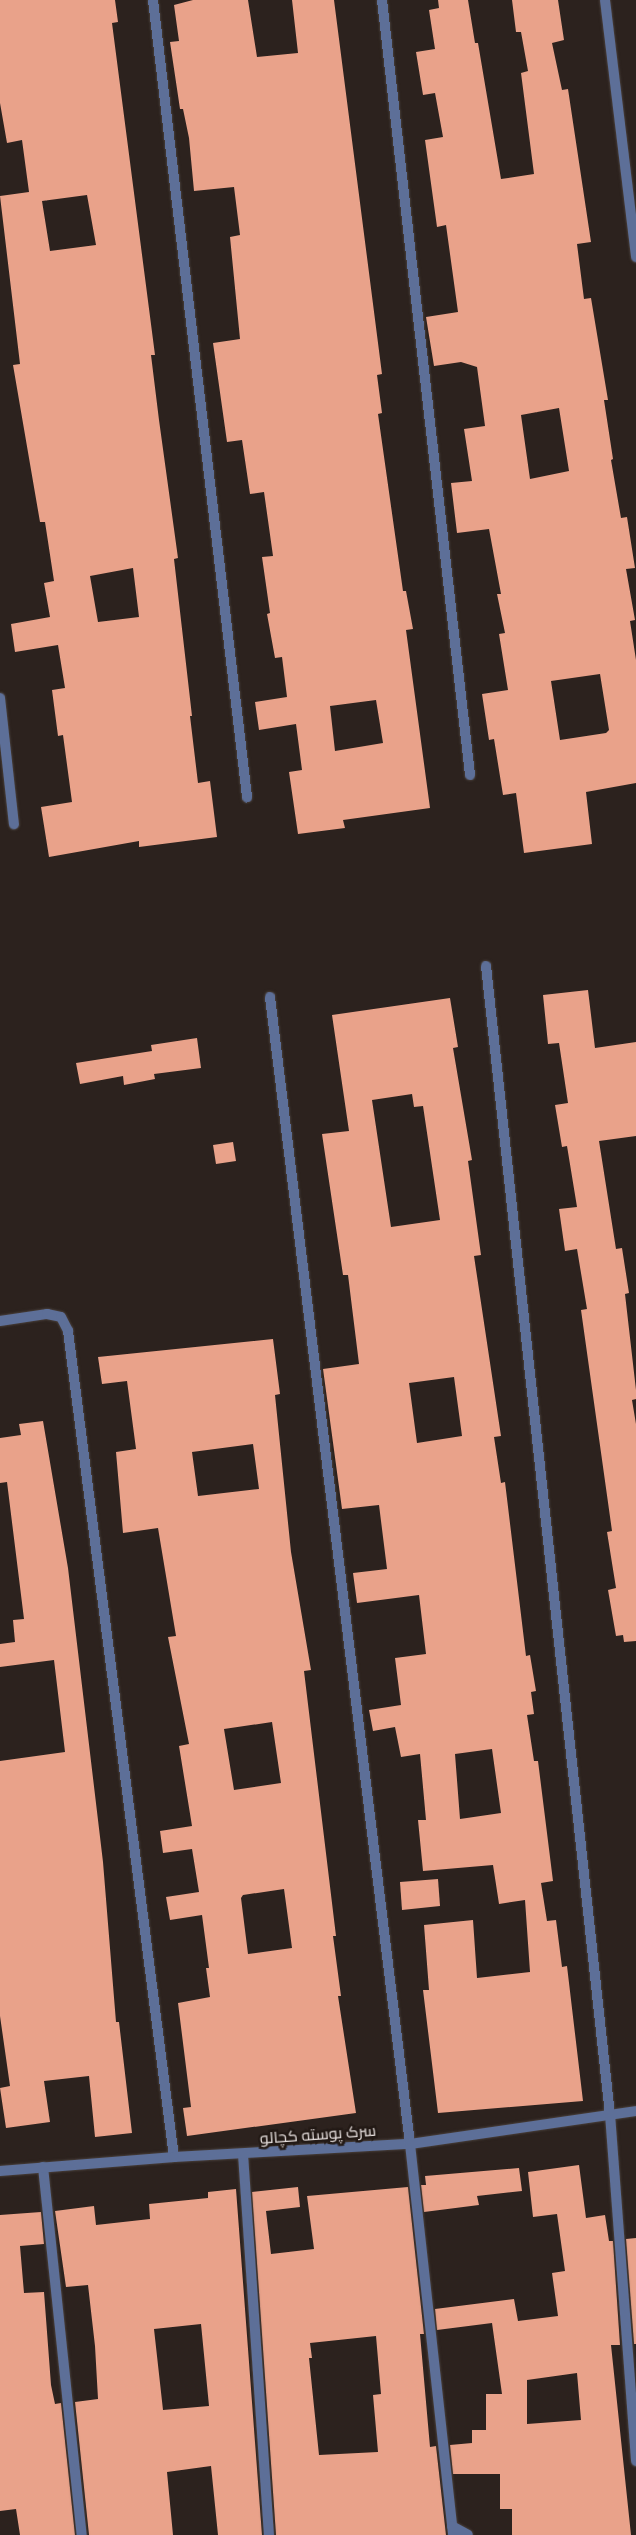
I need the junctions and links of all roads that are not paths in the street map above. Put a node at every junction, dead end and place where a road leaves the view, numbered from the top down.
1 (154, 0) edge
2 (382, 0) edge
3 (605, 0) edge
4 (636, 257) edge
5 (0, 698) edge
6 (470, 775) dead end
7 (247, 797) dead end
8 (14, 824) dead end
9 (486, 966) dead end
10 (270, 997) dead end
11 (0, 1321) edge
12 (636, 2111) edge
13 (610, 2114) junction
14 (410, 2144) junction
15 (243, 2154) junction
16 (174, 2157) junction
17 (43, 2167) junction
18 (0, 2171) edge
19 (636, 2461) edge
20 (453, 2530) edge
21 (82, 2535) edge
22 (269, 2535) edge
23 (468, 2535) edge

1 - 7 street
2 - 6 street
3 - 4 street
5 - 8 street
9 - 13 street
10 - 14 street
11 - 16 street
12 - 13 street, سرک پوسته کچالو
13 - 14 street, سرک پوسته کچالو
13 - 19 street
14 - 15 street, سرک پوسته کچالو
14 - 20 street
15 - 16 street, سرک پوسته کچالو
15 - 22 street
16 - 17 street, سرک پوسته کچالو
17 - 18 street, سرک پوسته کچالو
17 - 21 street
20 - 23 street

